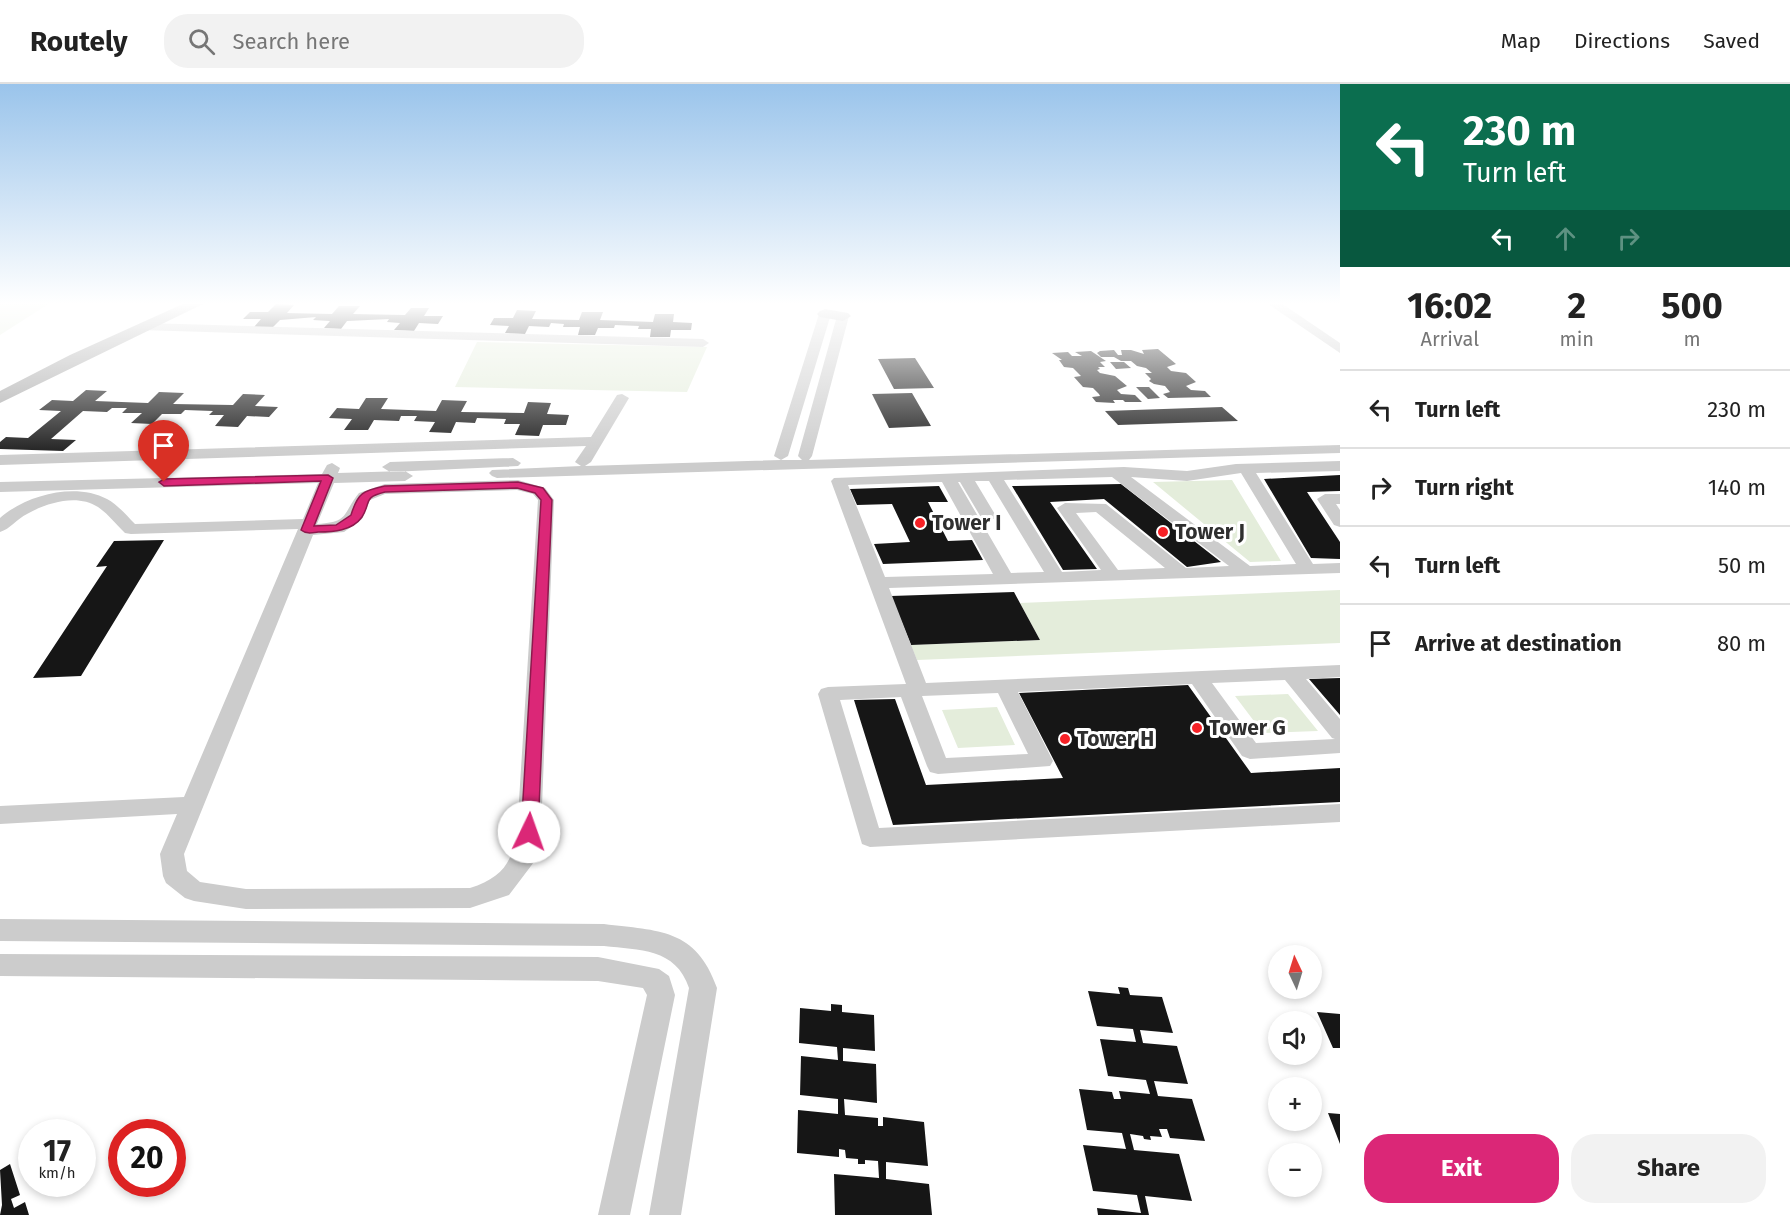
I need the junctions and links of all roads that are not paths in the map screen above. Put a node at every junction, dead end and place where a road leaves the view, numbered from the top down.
1 (61, 356) edge
2 (83, 356) edge
3 (812, 356) edge
4 (832, 356) edge
5 (0, 387) edge
6 (0, 398) edge
7 (622, 398) dead end
8 (595, 441) junction
9 (1340, 442) edge
10 (1340, 449) edge
11 (1190, 453) junction
12 (1137, 455) junction
13 (782, 456) junction
14 (805, 456) junction
15 (0, 460) edge
16 (583, 462) junction
17 (1340, 466) edge
18 (1241, 469) junction
19 (1120, 472) junction
20 (330, 473) junction
21 (0, 477) edge
22 (947, 477) junction
23 (979, 477) junction
24 (0, 487) edge
25 (1340, 499) edge
26 (995, 516) dead end
27 (1340, 522) edge
28 (308, 526) junction
29 (0, 527) edge
30 (1340, 568) edge
31 (1308, 569) junction
32 (1246, 571) junction
33 (1182, 573) junction
34 (1113, 575) junction
35 (1056, 577) junction
36 (1005, 579) junction
37 (878, 583) junction
38 (1340, 671) edge
39 (1290, 673) junction
40 (1197, 677) junction
41 (1005, 686) junction
42 (913, 690) junction
43 (1340, 733) edge
44 (1340, 746) edge
45 (192, 805) junction
46 (1340, 813) edge
47 (0, 815) edge
48 (0, 930) edge
49 (0, 965) edge
50 (614, 1215) edge
51 (665, 1215) edge

1 - 5 main road
2 - 6 main road
3 - 13 street
4 - 14 street
7 - 8 street
8 - 15 street
8 - 16 street
9 - 14 street
10 - 11 street
11 - 12 street
11 - 18 street
12 - 19 street
12 - 20 street
13 - 14 street
13 - 16 street
16 - 20 street
17 - 18 street
18 - 19 street
18 - 31 street
19 - 23 street
19 - 32 street
20 - 21 street
20 - 24 street
20 - 28 street
22 - 23 street
22 - 36 street
22 - 37 street
23 - 26 street
23 - 35 street
25 - 27 street
28 - 29 street
28 - 45 street
28 - 45 street
30 - 31 street
31 - 32 street
32 - 33 street
33 - 34 street
33 - 34 street
34 - 35 street
35 - 36 street
36 - 37 street
37 - 42 street
38 - 39 street
39 - 40 street
39 - 43 street
40 - 41 street
40 - 44 street
41 - 42 street
41 - 42 street
42 - 46 street
45 - 47 street
48 - 51 street
49 - 50 street

